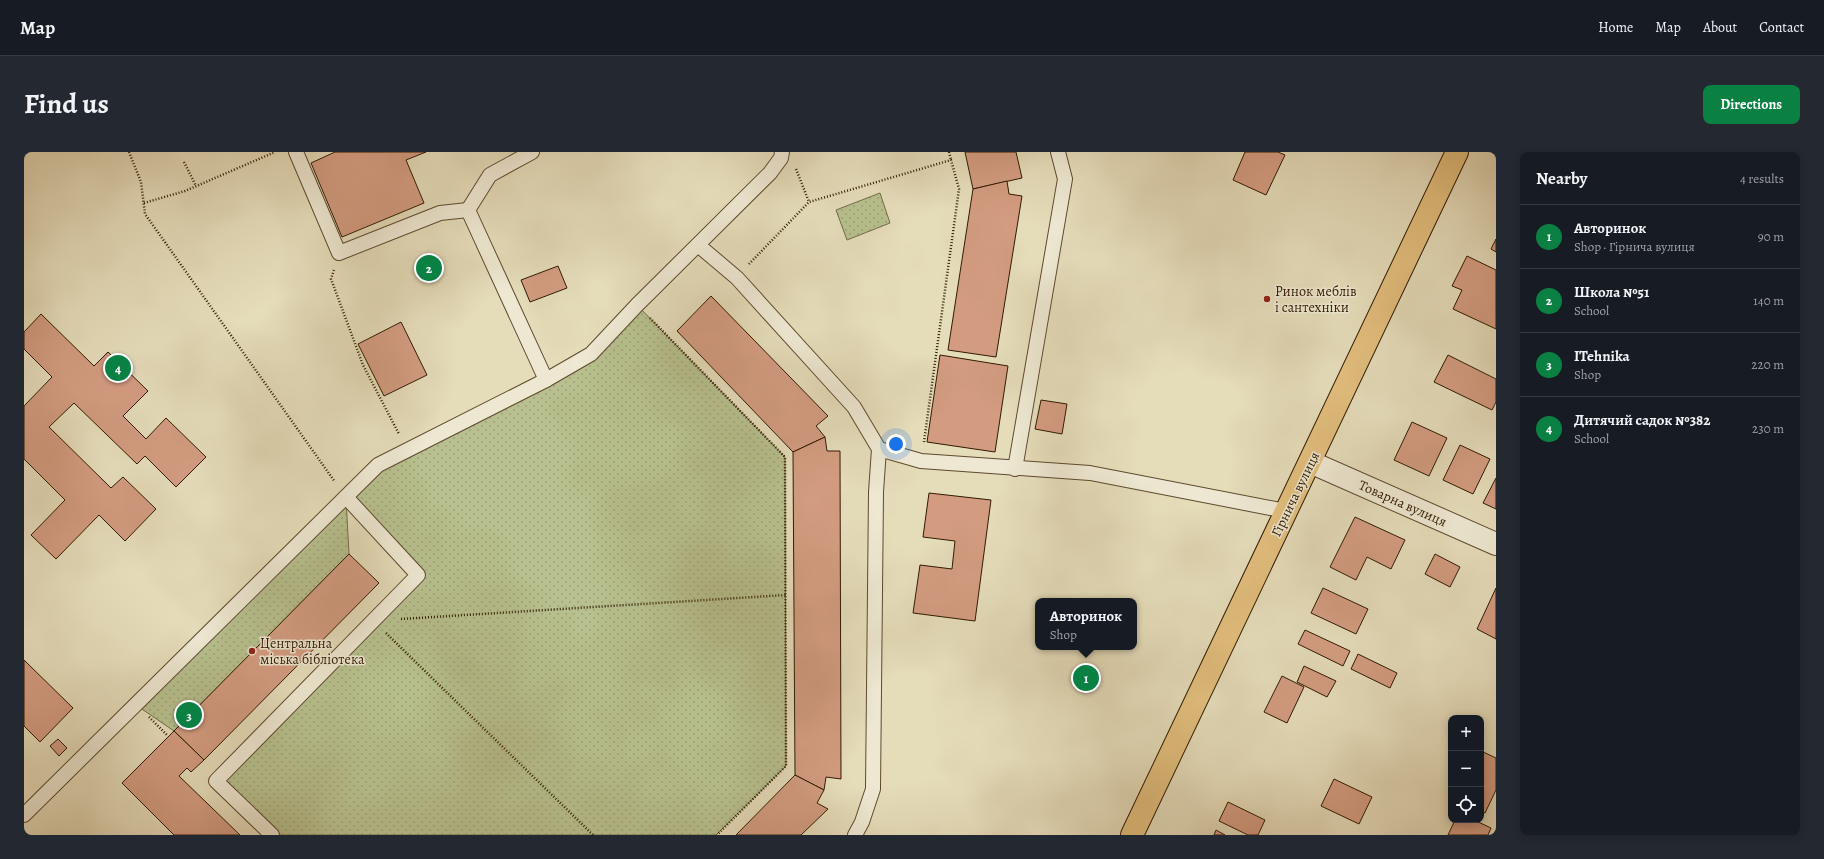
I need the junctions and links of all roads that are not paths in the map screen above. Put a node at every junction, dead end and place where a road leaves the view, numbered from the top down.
1 (296, 152) edge
2 (532, 152) edge
3 (782, 152) edge
4 (1058, 152) edge
5 (1457, 152) edge
6 (468, 210) junction
7 (698, 245) junction
8 (546, 380) junction
9 (880, 449) junction
10 (1310, 462) junction
11 (1015, 469) junction
12 (346, 497) junction
13 (1286, 511) junction
14 (1496, 544) edge
15 (24, 815) edge
16 (272, 835) edge
17 (855, 835) edge
18 (1132, 835) edge

1 - 6 lane
2 - 6 lane
3 - 7 lane
4 - 11 lane
5 - 10 main road, Гірнича вулиця
6 - 8 lane
7 - 8 lane
7 - 9 lane
8 - 12 lane
9 - 11 lane
9 - 17 lane
10 - 13 main road, Гірнича вулиця
10 - 14 street, Товарна вулиця
11 - 13 lane
12 - 15 lane
12 - 16 lane
13 - 18 main road, Гірнича вулиця

